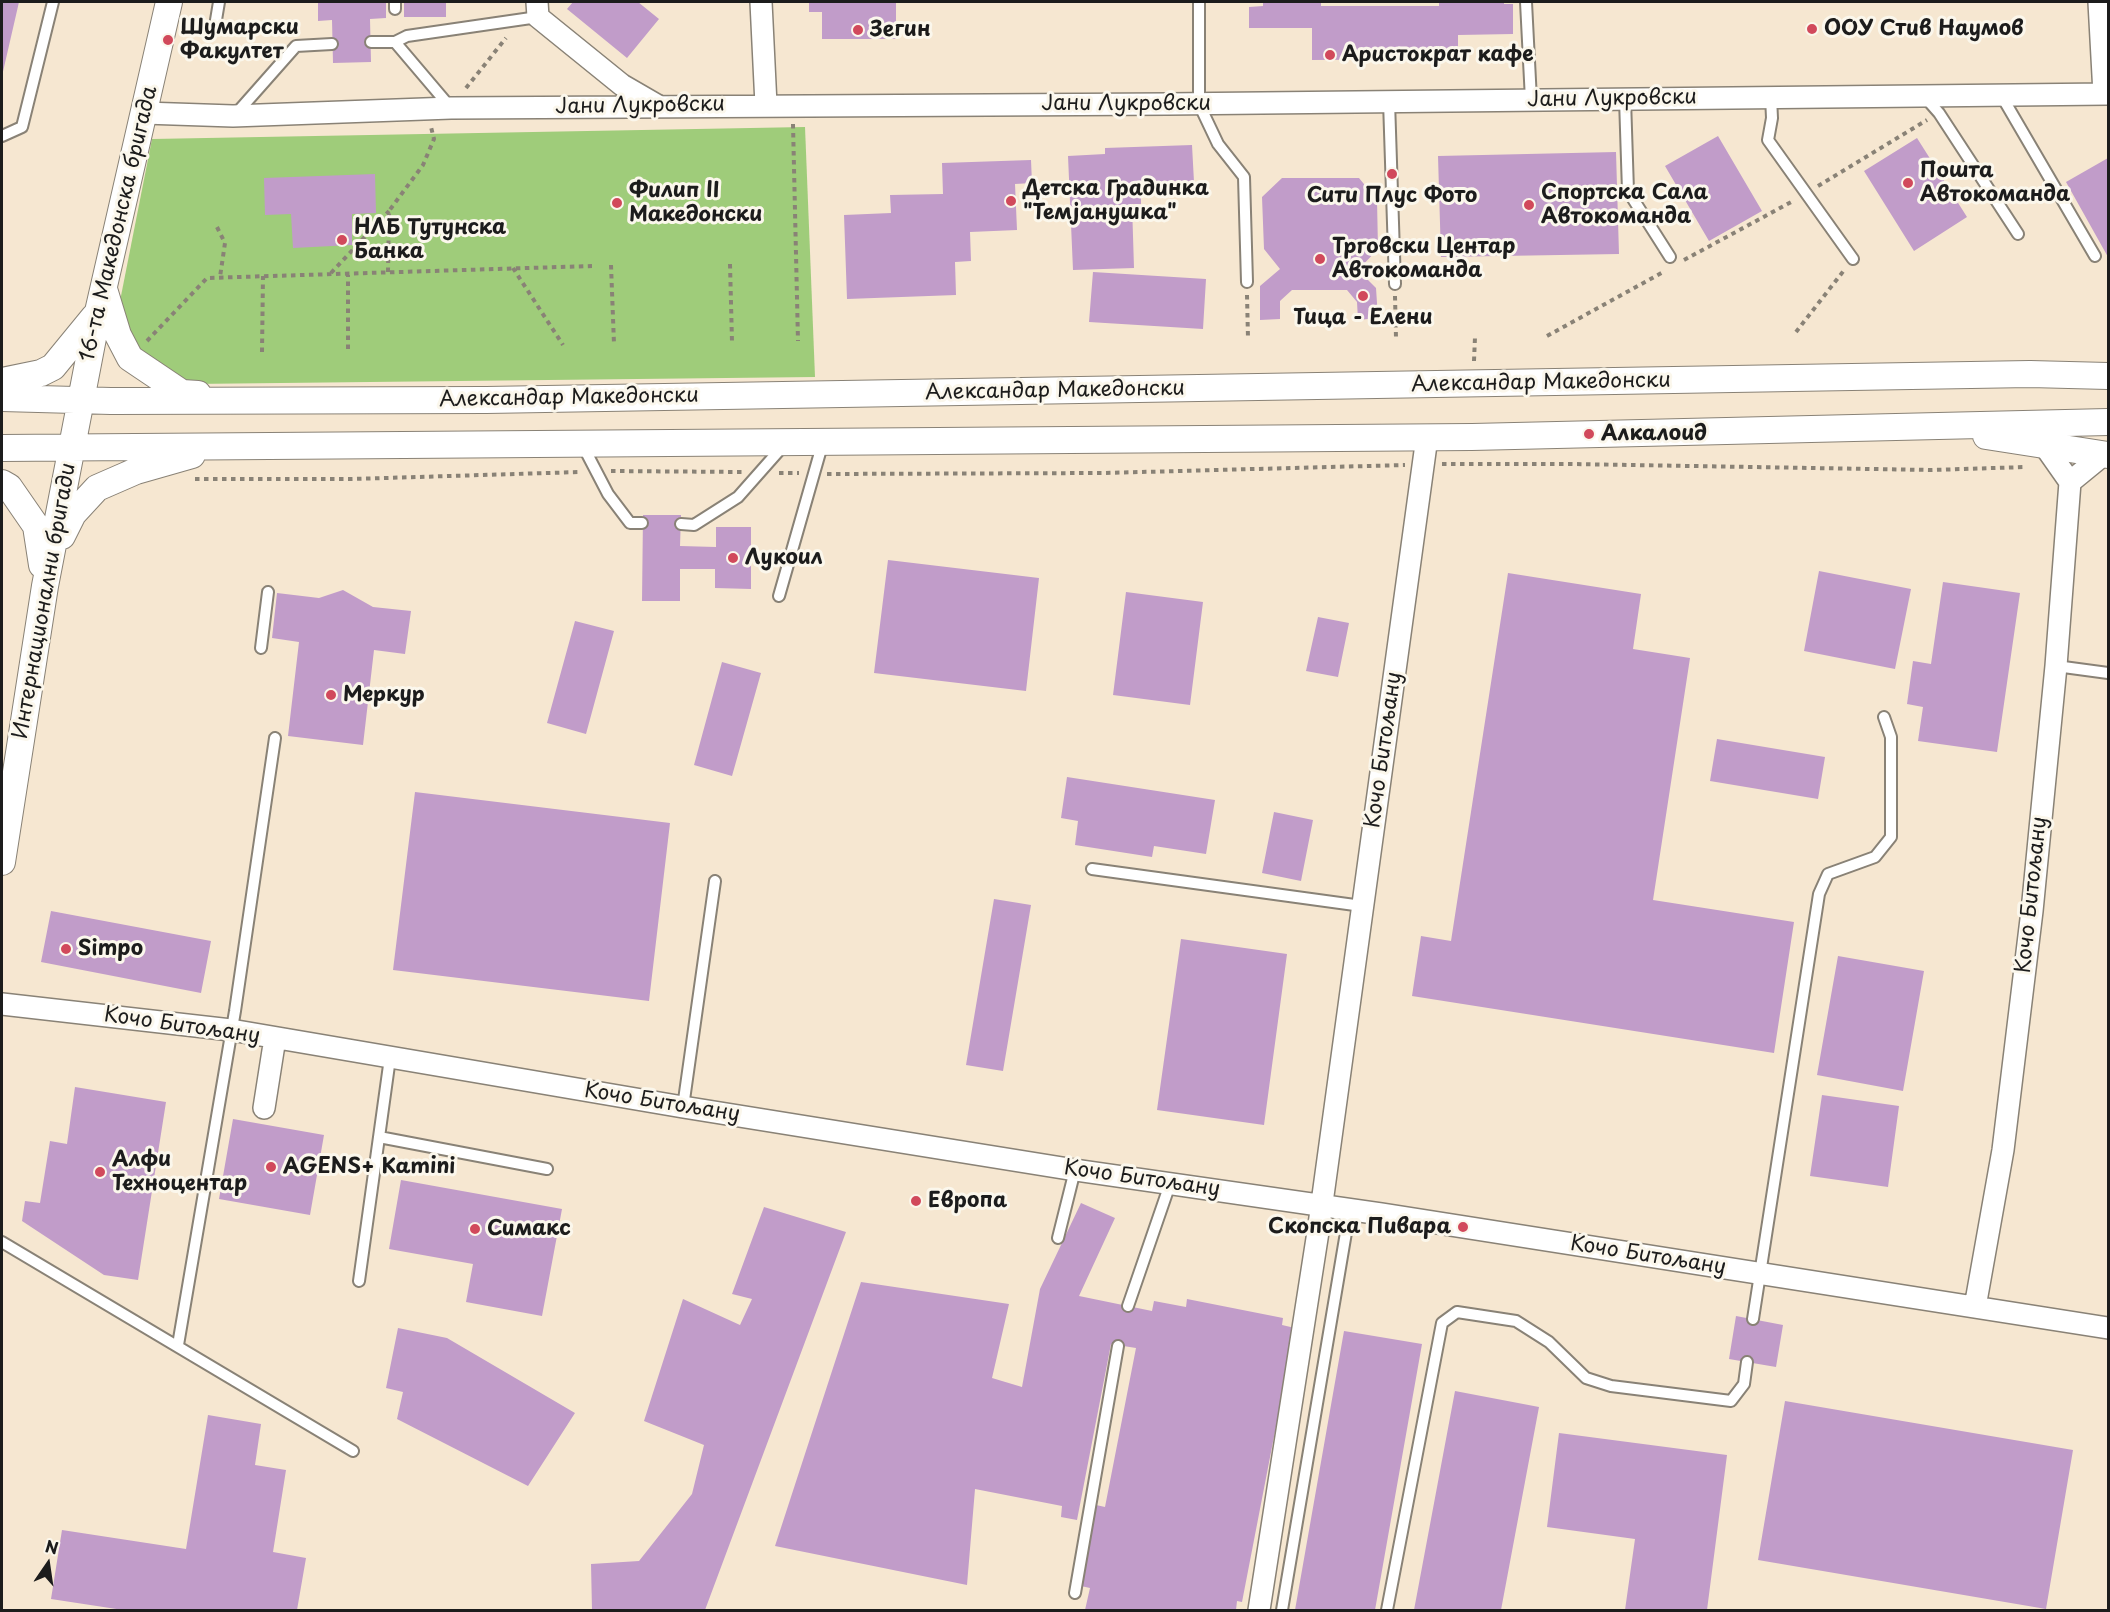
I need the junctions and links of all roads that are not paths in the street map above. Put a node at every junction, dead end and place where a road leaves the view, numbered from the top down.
1 (53, 2) edge
2 (169, 2) edge
3 (219, 2) edge
4 (761, 2) edge
5 (1199, 2) edge
6 (1526, 2) edge
7 (2099, 2) edge
8 (538, 9) edge
9 (216, 20) dead end
10 (371, 42) dead end
11 (395, 42) junction
12 (332, 44) dead end
13 (2000, 95) junction
14 (1924, 96) junction
15 (2107, 96) edge
16 (1771, 97) junction
17 (1625, 99) junction
18 (1531, 100) junction
19 (1389, 101) junction
20 (1199, 104) junction
21 (766, 105) junction
22 (661, 107) junction
23 (451, 108) junction
24 (144, 113) junction
25 (233, 117) junction
26 (2, 136) edge
27 (2018, 234) dead end
28 (2095, 256) dead end
29 (1853, 259) road end
30 (1673, 261) road end
31 (1247, 282) road end
32 (1395, 284) road end
33 (104, 287) junction
34 (98, 312) junction
35 (2109, 364) edge
36 (2030, 374) junction
37 (2109, 376) edge
38 (2, 381) edge
39 (2, 398) edge
40 (81, 399) junction
41 (255, 400) junction
42 (2109, 422) edge
43 (1921, 425) junction
44 (1427, 437) junction
45 (823, 441) junction
46 (786, 442) junction
47 (581, 443) junction
48 (2044, 445) junction
49 (227, 446) junction
50 (2, 448) edge
51 (72, 448) junction
52 (2106, 455) edge
53 (2064, 474) junction
54 (2, 483) edge
55 (642, 523) dead end
56 (681, 524) dead end
57 (50, 558) junction
58 (45, 586) junction
59 (268, 592) dead end
60 (779, 596) dead end
61 (261, 648) dead end
62 (2056, 666) junction
63 (2109, 673) edge
64 (1884, 717) dead end
65 (275, 738) dead end
66 (2, 862) edge
67 (1092, 869) dead end
68 (715, 881) dead end
69 (1362, 906) junction
70 (2, 1004) edge
71 (231, 1030) junction
72 (275, 1038) junction
73 (390, 1058) junction
74 (684, 1107) junction
75 (264, 1108) dead end
76 (379, 1137) junction
77 (547, 1168) dead end
78 (1075, 1170) junction
79 (1170, 1184) junction
80 (1322, 1205) junction
81 (1350, 1209) junction
82 (1058, 1238) dead end
83 (2, 1242) edge
84 (1760, 1273) junction
85 (359, 1281) dead end
86 (1128, 1306) dead end
87 (1976, 1307) junction
88 (1754, 1319) dead end
89 (2109, 1328) edge
90 (178, 1345) junction
91 (1118, 1346) dead end
92 (1748, 1362) dead end
93 (353, 1451) dead end
94 (1075, 1593) dead end
95 (1259, 1611) edge
96 (1282, 1611) edge
97 (1387, 1611) edge

1 - 26 lane
2 - 24 street, 16-та Македонска бригада
3 - 9 lane
4 - 21 street
5 - 20 lane
6 - 18 lane
7 - 15 street
8 - 11 lane
8 - 22 street
10 - 11 lane
11 - 23 lane
12 - 25 lane
13 - 14 street, Јани Лукровски
13 - 15 street, Јани Лукровски
13 - 28 lane
14 - 16 street, Јани Лукровски
14 - 27 lane
16 - 17 street, Јани Лукровски
16 - 29 lane
17 - 18 street, Јани Лукровски
17 - 30 lane
18 - 19 street, Јани Лукровски
19 - 20 street, Јани Лукровски
19 - 32 lane
20 - 21 street, Јани Лукровски
20 - 31 lane
21 - 22 street, Јани Лукровски
22 - 23 street, Јани Лукровски
23 - 25 street, Јани Лукровски
24 - 25 street, Јани Лукровски
24 - 33 street, 16-та Македонска бригада
33 - 34 street, 16-та Македонска бригада
33 - 41 street
34 - 38 street
34 - 40 street, 16-та Македонска бригада
35 - 36 street
36 - 37 street, Александар Македонски
36 - 41 street, Александар Македонски
39 - 40 street, Александар Македонски
40 - 41 street, Александар Македонски
40 - 51 street, 16-та Македонска бригада
42 - 43 street, Александар Македонски
43 - 44 street, Александар Македонски
43 - 48 street
44 - 45 street, Александар Македонски
44 - 69 street, Кочо Битољану
45 - 46 street, Александар Македонски
45 - 60 lane
46 - 47 street, Александар Македонски
46 - 56 lane
47 - 49 street, Александар Македонски
47 - 55 lane
48 - 52 street
48 - 53 street
49 - 51 street, Александар Македонски
49 - 57 street
50 - 51 street, Александар Македонски
51 - 57 street, Интернационални бригади
52 - 53 street
53 - 62 street, Кочо Битољану
54 - 58 street
57 - 58 street, Интернационални бригади
58 - 66 street, Интернационални бригади
59 - 61 lane
62 - 63 lane
62 - 87 street, Кочо Битољану
64 - 84 lane
65 - 71 lane
67 - 69 lane
68 - 74 lane
69 - 80 street, Кочо Битољану
70 - 71 street, Кочо Битољану
71 - 72 street, Кочо Битољану
71 - 90 lane
72 - 73 street, Кочо Битољану
72 - 75 street
73 - 74 street, Кочо Битољану
73 - 76 lane
74 - 78 street, Кочо Битољану
76 - 77 lane
76 - 85 lane
78 - 79 street, Кочо Битољану
78 - 82 lane
79 - 80 street, Кочо Битољану
79 - 86 lane
80 - 81 street, Кочо Битољану
80 - 95 street, Кочо Битољану
81 - 84 street, Кочо Битољану
81 - 96 lane
83 - 90 lane
84 - 87 street, Кочо Битољану
84 - 88 lane
87 - 89 street, Кочо Битољану
90 - 93 lane
91 - 94 lane
92 - 97 lane

